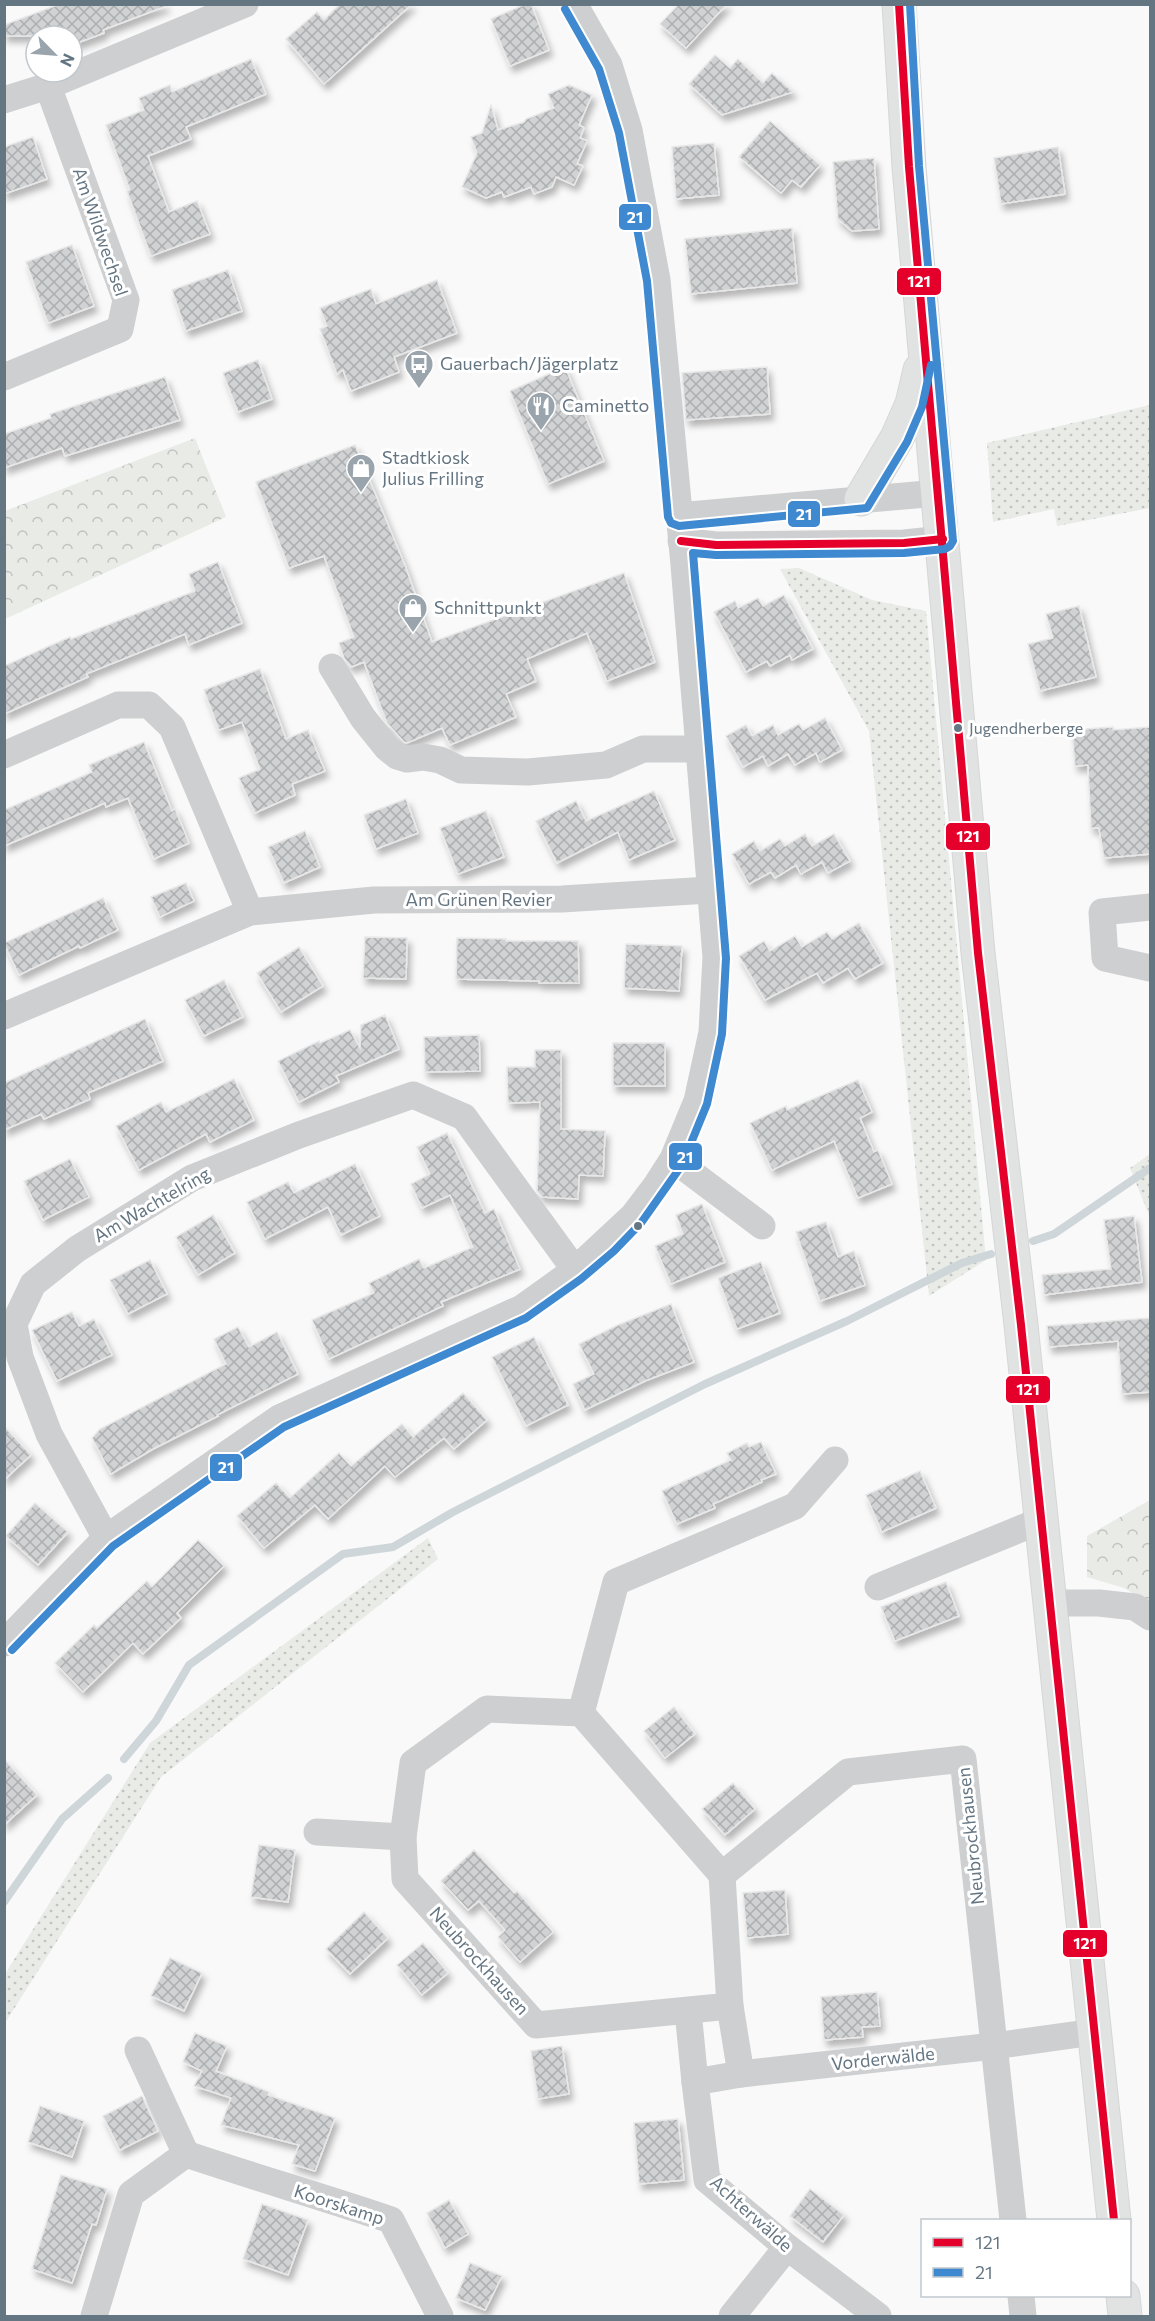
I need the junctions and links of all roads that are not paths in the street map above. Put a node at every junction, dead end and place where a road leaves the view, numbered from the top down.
1 (245, 4) edge
2 (573, 4) edge
3 (899, 4) edge
4 (48, 86) junction
5 (4, 100) edge
6 (925, 345) junction
7 (4, 377) edge
8 (938, 494) junction
9 (861, 499) junction
10 (680, 528) junction
11 (943, 539) junction
12 (332, 667) dead end
13 (698, 749) junction
14 (4, 755) edge
15 (709, 890) junction
16 (1150, 907) edge
17 (250, 912) junction
18 (1150, 968) edge
19 (4, 1016) edge
20 (673, 1159) junction
21 (762, 1226) dead end
22 (575, 1270) junction
23 (835, 1460) dead end
24 (1042, 1520) junction
25 (106, 1538) junction
26 (878, 1587) dead end
27 (1051, 1603) junction
28 (1145, 1607) edge
29 (4, 1643) edge
30 (581, 1713) junction
31 (317, 1832) dead end
32 (403, 1837) junction
33 (722, 1875) junction
34 (730, 2006) junction
35 (688, 2011) junction
36 (1094, 2032) junction
37 (994, 2046) junction
38 (138, 2050) dead end
39 (741, 2074) junction
40 (695, 2082) junction
41 (186, 2154) junction
42 (1013, 2219) edge
43 (1114, 2219) edge
44 (787, 2247) junction
45 (1021, 2297) edge
46 (1122, 2297) edge
47 (94, 2316) edge
48 (440, 2316) edge
49 (732, 2316) edge
50 (878, 2316) edge
51 (1023, 2316) edge
52 (1125, 2316) edge

1 - 4 street
2 - 10 street
3 - 6 main road
4 - 5 street
4 - 7 street, Am Wildwechsel
6 - 8 main road
6 - 9 main road
8 - 9 street
8 - 11 main road
9 - 10 street
10 - 11 street
10 - 13 street
11 - 24 main road
12 - 13 street
13 - 15 street
14 - 17 street
15 - 17 street, Am Grünen Revier
15 - 20 street
16 - 18 street
17 - 19 street, Am Grünen Revier
20 - 21 street
20 - 22 street
22 - 25 street
22 - 25 street, Am Wachtelring
23 - 30 street
24 - 26 street
24 - 27 main road
25 - 29 street
27 - 28 street
27 - 36 main road
30 - 32 street, Neubrockhausen
30 - 33 street
31 - 32 street
32 - 35 street, Neubrockhausen
33 - 34 street
33 - 37 street, Neubrockhausen
34 - 35 street, Neubrockhausen
34 - 39 street
35 - 40 street, Achterwälde
36 - 37 street, Vorderwälde
36 - 43 main road
37 - 39 street, Vorderwälde
37 - 42 street
38 - 41 street
39 - 40 street
40 - 44 street, Achterwälde
41 - 47 street
41 - 48 street, Koorskamp
44 - 49 street
44 - 50 street, Achterwälde
45 - 51 street
46 - 52 main road

